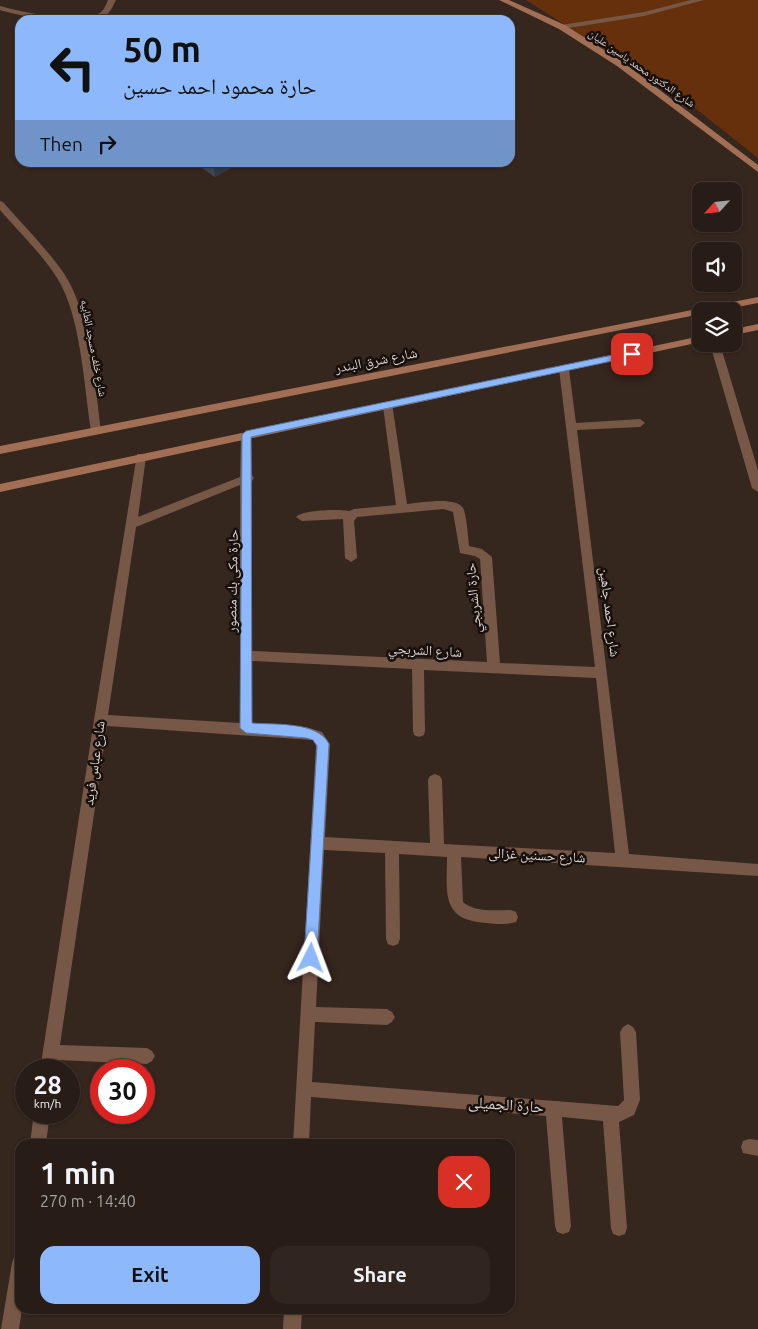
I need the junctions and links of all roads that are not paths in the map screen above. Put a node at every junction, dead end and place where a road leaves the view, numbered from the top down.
1 (112, 0) edge
2 (504, 0) edge
3 (700, 0) edge
4 (0, 8) edge
5 (22, 15) edge
6 (98, 15) edge
7 (562, 27) junction
8 (758, 169) edge
9 (0, 204) edge
10 (758, 300) edge
11 (758, 327) edge
12 (742, 330) edge
13 (692, 340) edge
14 (717, 352) edge
15 (564, 369) junction
16 (388, 406) junction
17 (640, 423) dead end
18 (572, 427) junction
19 (96, 430) junction
20 (246, 435) junction
21 (0, 450) edge
22 (141, 457) junction
23 (248, 478) junction
24 (0, 488) edge
25 (758, 488) edge
26 (402, 509) junction
27 (350, 516) junction
28 (302, 517) dead end
29 (130, 525) junction
30 (351, 558) dead end
31 (246, 656) junction
32 (418, 665) junction
33 (494, 668) junction
34 (602, 674) junction
35 (100, 720) junction
36 (246, 728) junction
37 (419, 731) dead end
38 (435, 780) dead end
39 (316, 843) junction
40 (392, 847) junction
41 (437, 850) junction
42 (454, 850) junction
43 (623, 860) junction
44 (758, 870) edge
45 (511, 917) dead end
46 (393, 940) dead end
47 (308, 1014) junction
48 (387, 1017) dead end
49 (628, 1032) dead end
50 (51, 1052) junction
51 (147, 1056) dead end
52 (50, 1059) edge
53 (304, 1089) junction
54 (552, 1108) junction
55 (610, 1113) junction
56 (40, 1124) edge
57 (39, 1139) edge
58 (301, 1139) edge
59 (563, 1226) dead end
60 (619, 1228) dead end
61 (15, 1296) edge
62 (293, 1314) edge
63 (10, 1329) edge
64 (292, 1329) edge

1 - 6 street
2 - 7 main road, شارع الدكتور محمد ياسين عليان
3 - 7 street
4 - 5 street
7 - 8 main road, شارع الدكتور محمد ياسين عليان
9 - 19 street, شارع خلف مسجد الطابيه
10 - 19 main road, شارع شرق البندر
11 - 12 main road
13 - 15 main road
14 - 25 street
15 - 16 main road
15 - 18 street, شارع احمد جاهين
16 - 20 main road
16 - 26 street
17 - 18 street
18 - 34 street, شارع احمد جاهين
19 - 21 main road, شارع شرق البندر
20 - 22 main road
20 - 23 street, حارة مكى بك منصور
22 - 24 main road
22 - 29 street, شارع عباس فريد
23 - 29 street
23 - 31 street, حارة مكى بك منصور
26 - 27 street, حارة الشربجي
26 - 33 street, حارة الشربجي
27 - 28 street, حارة الشربجي
27 - 30 street
29 - 35 street, شارع عباس فريد
31 - 32 street, شارع الشربجي
31 - 36 street, حارة مكى بك منصور
32 - 33 street, شارع الشربجي
32 - 37 street
33 - 34 street, شارع الشربجي
34 - 43 street, شارع احمد جاهين
35 - 36 street
35 - 50 street, شارع عباس فريد
36 - 39 street
38 - 41 street
39 - 40 street, شارع حسنين غزالى
39 - 47 street
40 - 41 street, شارع حسنين غزالى
40 - 46 street
41 - 42 street, شارع حسنين غزالى
42 - 43 street, شارع حسنين غزالى
42 - 45 street
43 - 44 street, شارع حسنين غزالى
47 - 48 street
47 - 53 street
49 - 55 street, حارة الجميلى
50 - 51 street
50 - 52 street, شارع عباس فريد
53 - 54 street, حارة الجميلى
53 - 58 street
54 - 55 street, حارة الجميلى
54 - 59 street
55 - 60 street
56 - 57 street
61 - 63 street
62 - 64 street

